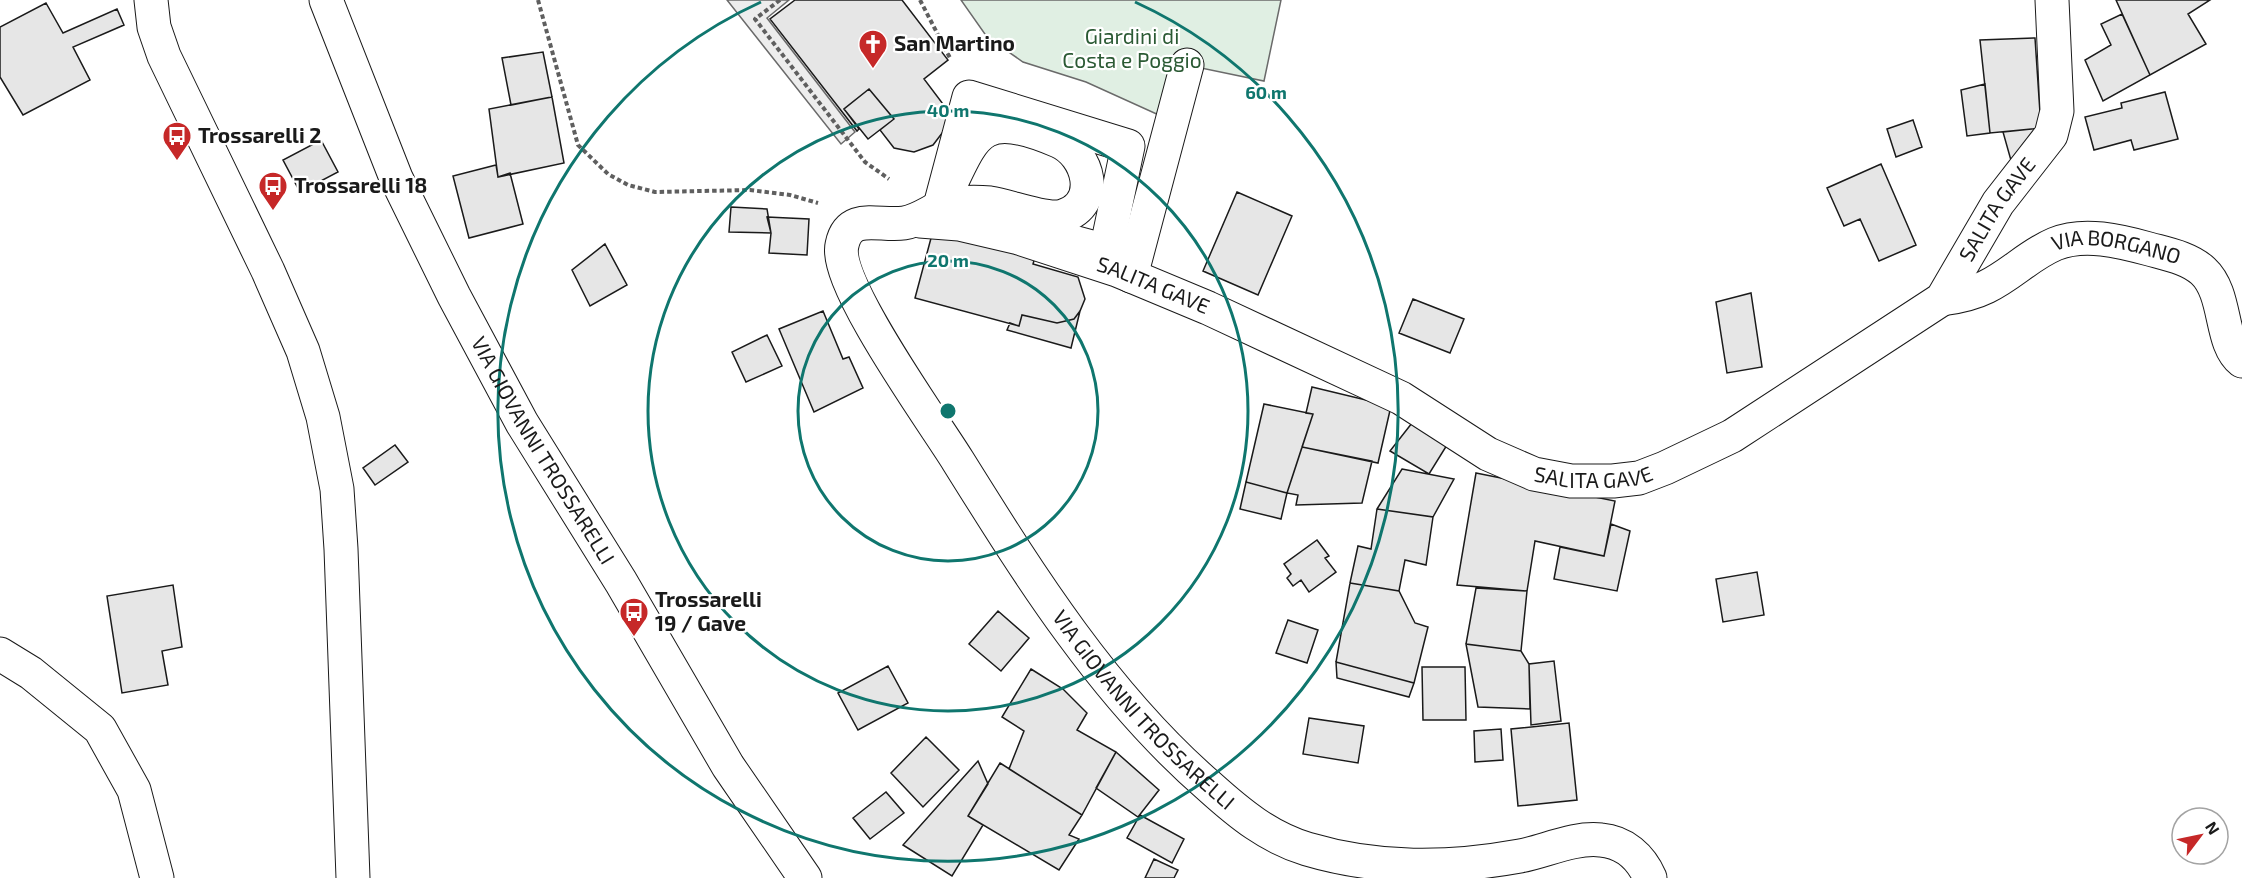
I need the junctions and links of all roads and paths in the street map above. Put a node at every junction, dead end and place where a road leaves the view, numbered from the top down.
1 (152, 0) edge
2 (326, 0) edge
3 (537, 0) edge
4 (780, 0) edge
5 (2052, 0) edge
6 (1187, 65) dead end
7 (928, 213) junction
8 (852, 226) junction
9 (1131, 276) junction
10 (1942, 300) junction
11 (2242, 362) edge
12 (0, 654) edge
13 (157, 878) edge
14 (353, 878) edge
15 (805, 878) edge
16 (1650, 878) edge

1 - 14 street
2 - 15 street, VIA GIOVANNI TROSSARELLI
3 - 8 path
4 - 7 path
5 - 10 street, SALITA GAVE
6 - 9 street
7 - 7 street
7 - 8 street, SALITA GAVE
7 - 9 street, SALITA GAVE
8 - 16 street, VIA GIOVANNI TROSSARELLI
9 - 10 street, SALITA GAVE
10 - 11 street, VIA BORGANO
12 - 13 street

